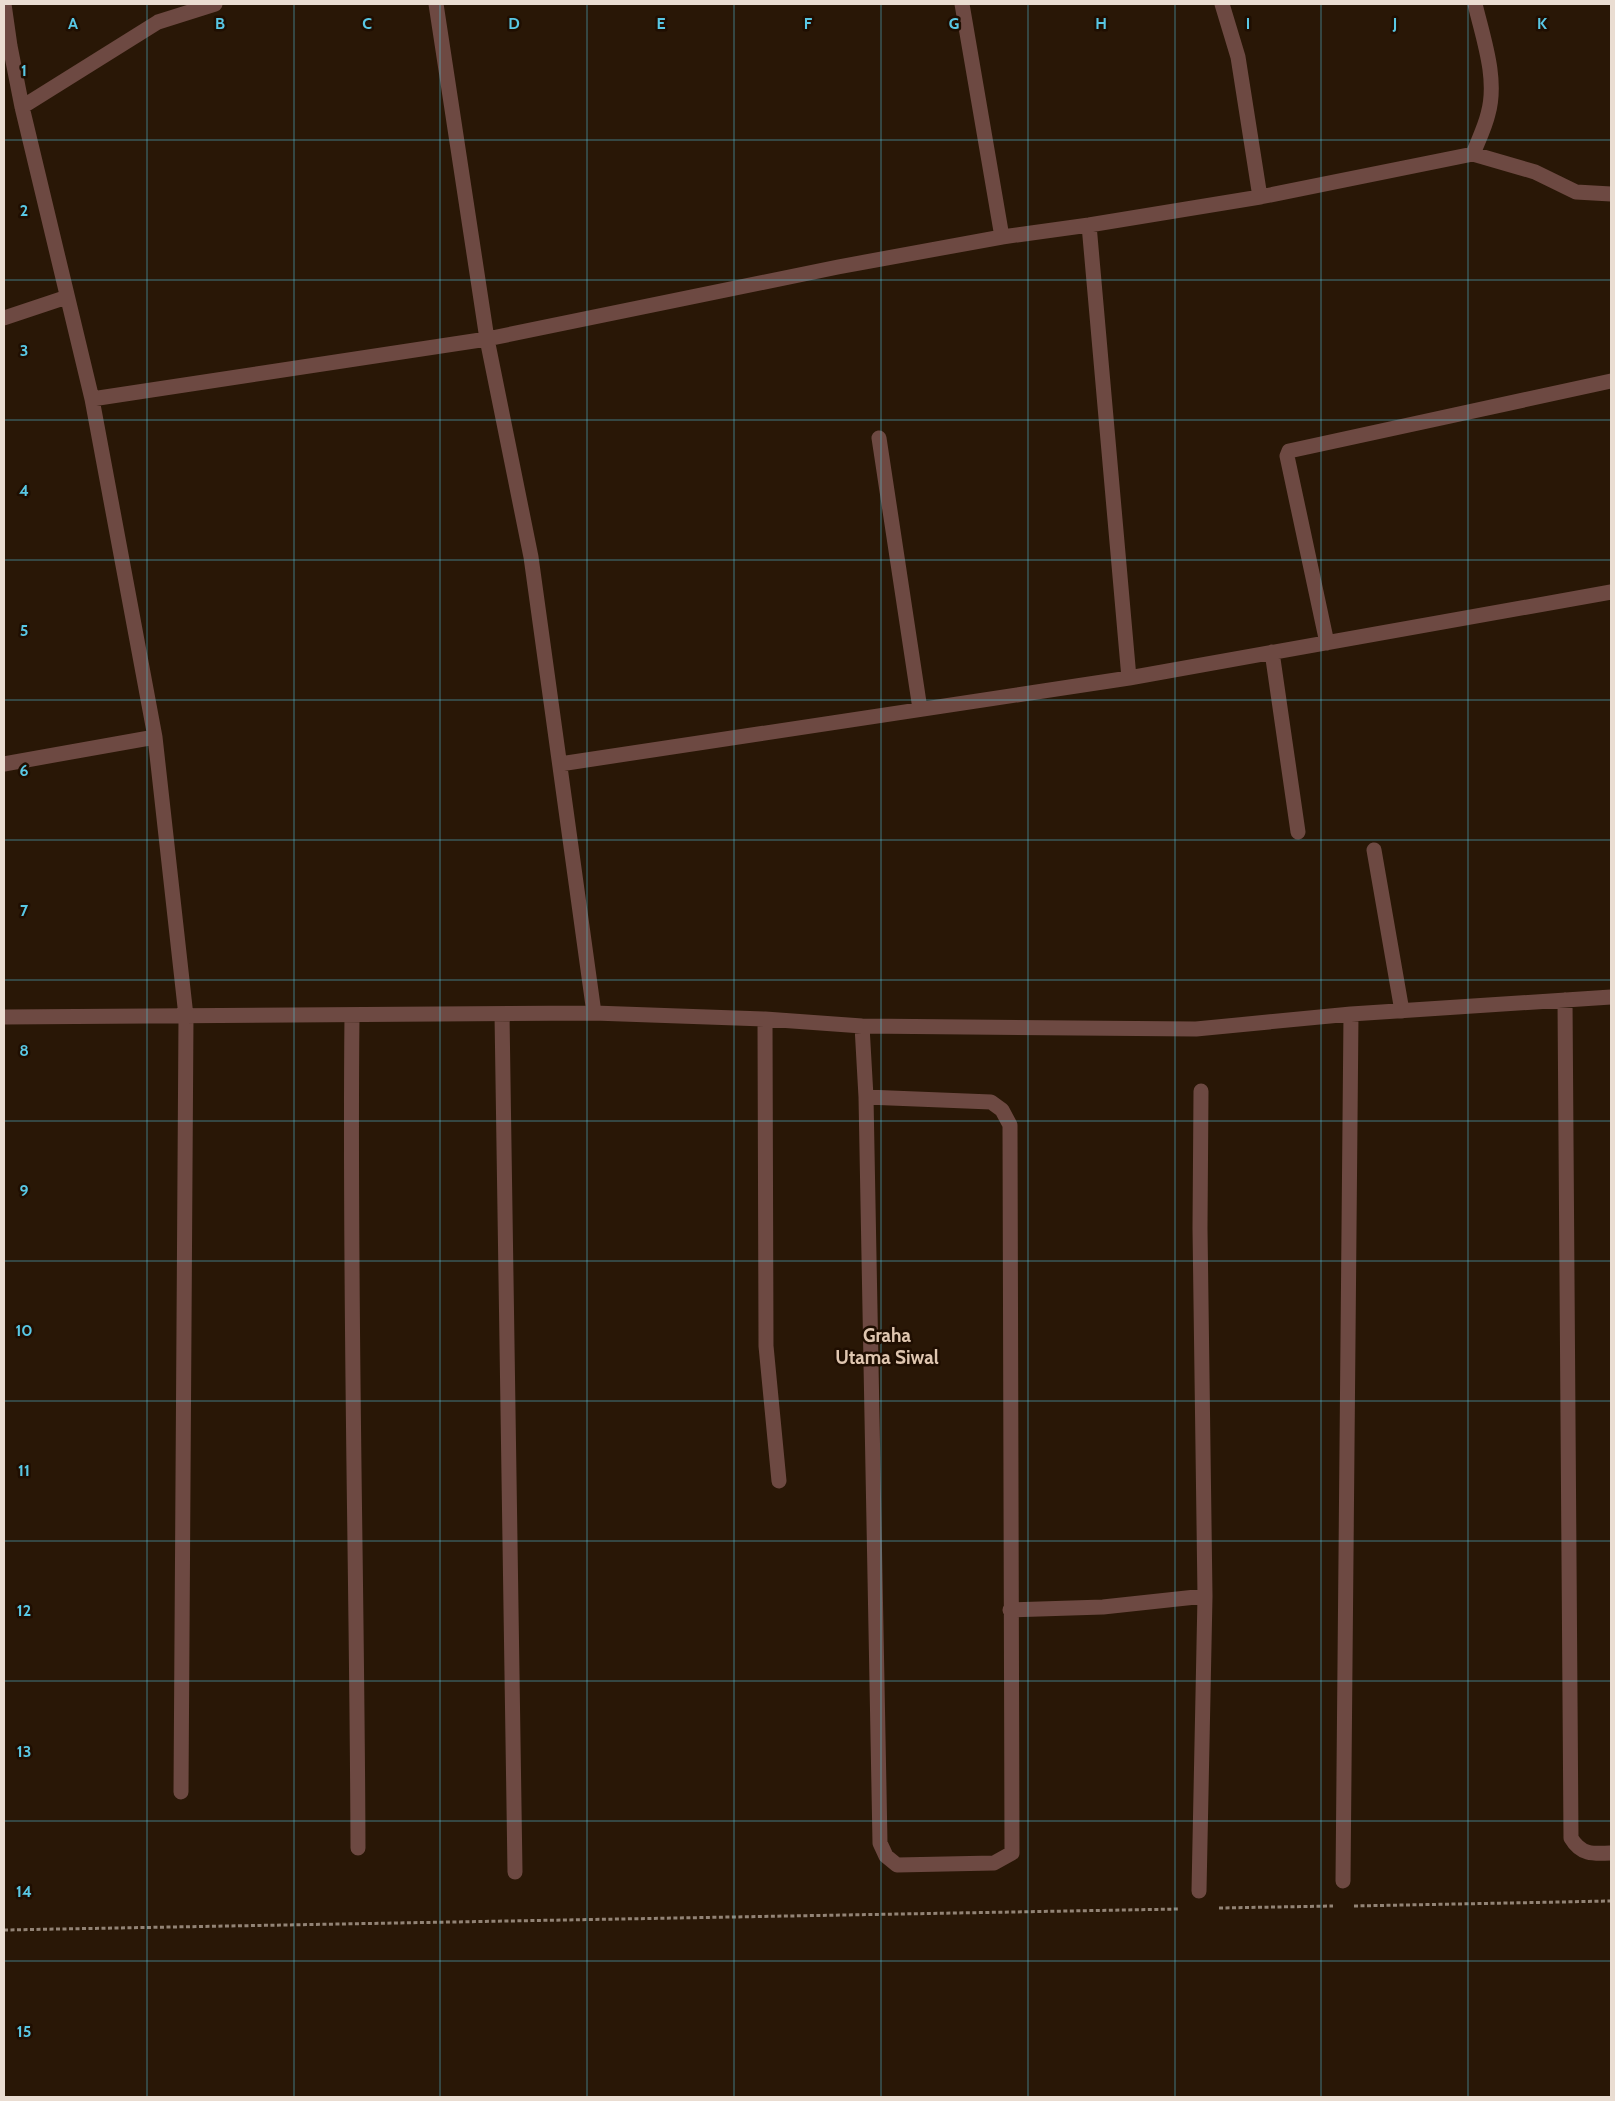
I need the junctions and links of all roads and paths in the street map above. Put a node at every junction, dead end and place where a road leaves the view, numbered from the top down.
1 (4, 4) edge
2 (214, 4) edge
3 (436, 4) edge
4 (962, 4) edge
5 (1222, 4) edge
6 (1475, 4) edge
7 (22, 107) junction
8 (1473, 154) junction
9 (1611, 194) edge
10 (1260, 197) junction
11 (1088, 225) junction
12 (1002, 237) junction
13 (67, 297) junction
14 (4, 318) edge
15 (487, 339) junction
16 (1611, 381) edge
17 (92, 399) junction
18 (879, 438) dead end
19 (1611, 592) edge
20 (1327, 642) junction
21 (1272, 652) junction
22 (1129, 678) junction
23 (920, 709) junction
24 (155, 737) junction
25 (4, 764) edge
26 (560, 764) junction
27 (1298, 832) dead end
28 (1374, 850) dead end
29 (1611, 997) edge
30 (1565, 1000) junction
31 (1402, 1010) junction
32 (594, 1013) junction
33 (502, 1014) junction
34 (1351, 1014) junction
35 (352, 1015) junction
36 (186, 1016) junction
37 (4, 1017) edge
38 (765, 1019) junction
39 (862, 1026) junction
40 (1201, 1091) dead end
41 (866, 1098) junction
42 (779, 1481) dead end
43 (1204, 1596) junction
44 (1010, 1610) junction
45 (181, 1792) dead end
46 (358, 1848) dead end
47 (1611, 1853) edge
48 (515, 1872) dead end
49 (1343, 1881) dead end
50 (1199, 1891) dead end
51 (1611, 1901) edge
52 (1334, 1906) dead end
53 (1354, 1906) dead end
54 (1215, 1908) dead end
55 (1185, 1909) dead end
56 (4, 1930) edge

1 - 7 street
2 - 7 street
3 - 15 street
4 - 12 street
5 - 10 street
6 - 8 street
7 - 13 street
8 - 9 street
8 - 10 street
10 - 11 street
11 - 12 street
11 - 22 street
12 - 15 street
13 - 14 street
13 - 17 street
15 - 17 street
15 - 26 street
16 - 20 street
17 - 24 street
18 - 23 street
19 - 20 street
20 - 21 street
21 - 22 street
21 - 27 street
22 - 23 street
23 - 26 street
24 - 25 street
24 - 36 street
26 - 32 street
28 - 31 street
29 - 30 street
30 - 31 street
30 - 47 street
31 - 34 street
32 - 33 street
32 - 38 street
33 - 35 street
33 - 48 street
34 - 39 street
34 - 49 street
35 - 36 street
35 - 46 street
36 - 37 street
36 - 45 street
38 - 39 street
38 - 42 street
39 - 41 street
40 - 43 street
41 - 44 street
41 - 44 street
43 - 44 street
43 - 50 street
51 - 53 path
52 - 54 path
55 - 56 path

